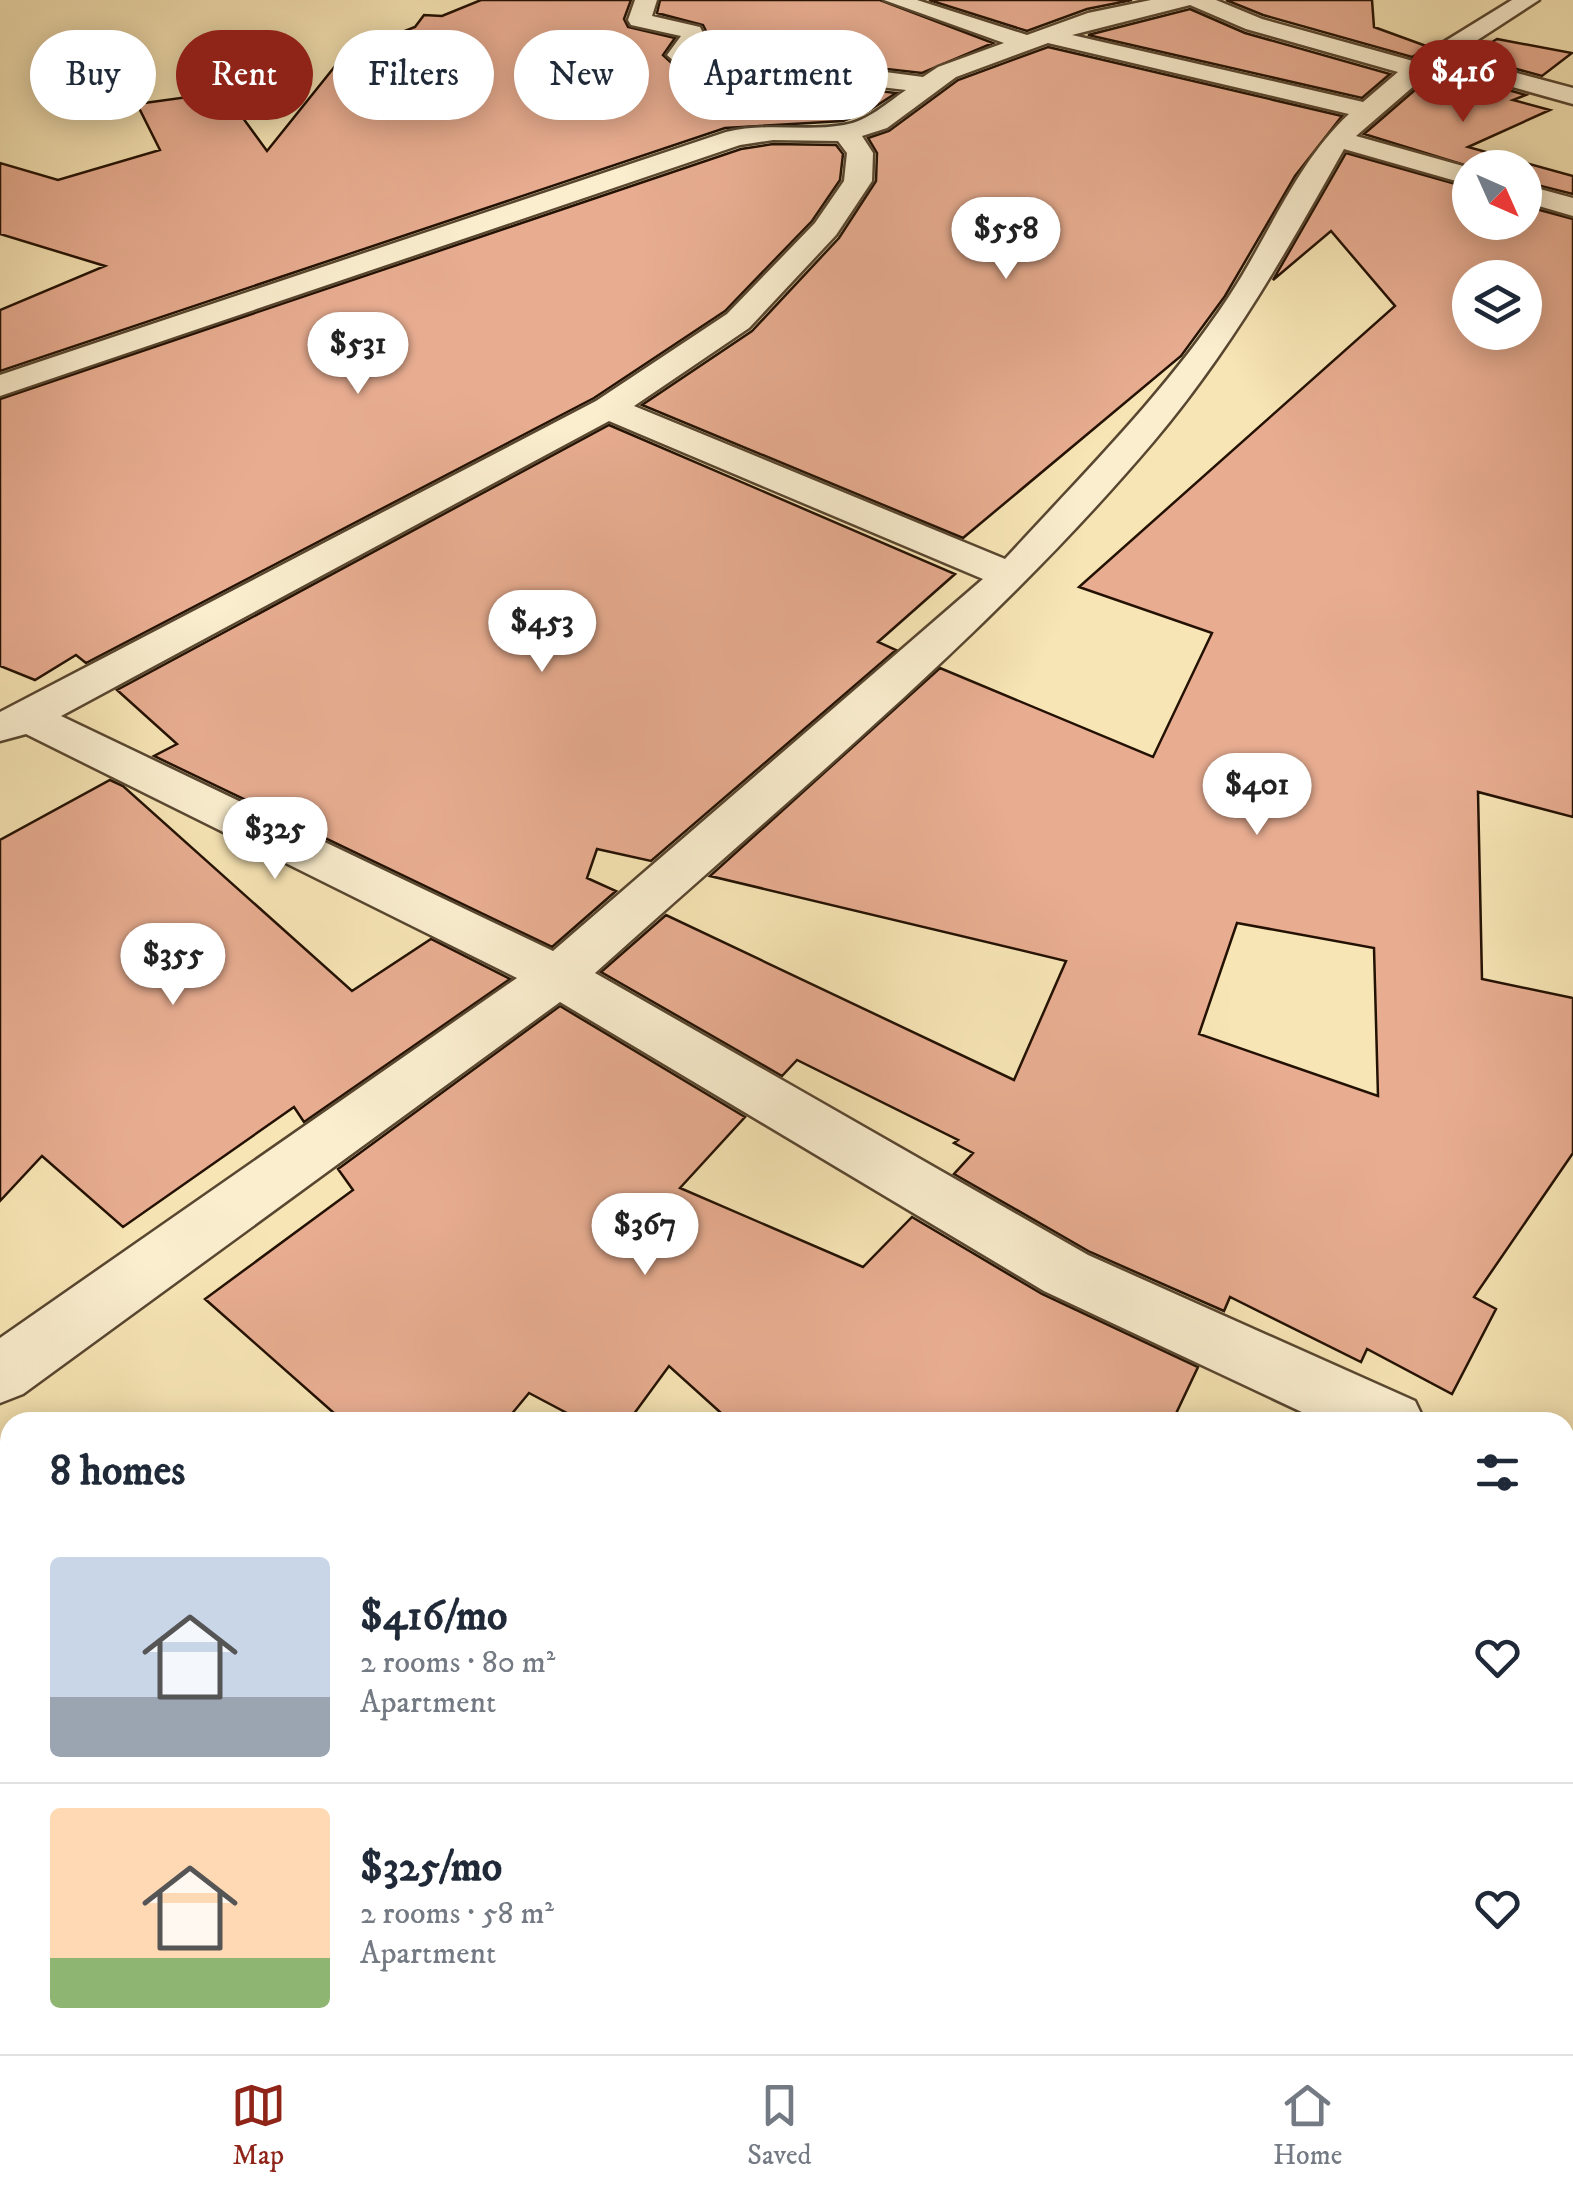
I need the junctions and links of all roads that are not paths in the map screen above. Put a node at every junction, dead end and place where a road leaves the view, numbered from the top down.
1 (646, 0) edge
2 (895, 0) edge
3 (1184, 0) edge
4 (1197, 0) edge
5 (1528, 0) edge
6 (1033, 39) junction
7 (1426, 64) junction
8 (924, 84) junction
9 (1573, 96) edge
10 (1352, 125) junction
11 (846, 133) junction
12 (1452, 169) edge
13 (1542, 198) edge
14 (1573, 207) edge
15 (0, 386) edge
16 (608, 408) junction
17 (1011, 576) junction
18 (13, 724) edge
19 (558, 976) junction
20 (0, 1374) edge
21 (1369, 1412) edge

1 - 8 street
2 - 6 street
3 - 6 street
4 - 7 street
5 - 7 street
6 - 8 street
6 - 10 street
7 - 9 street
7 - 10 street
8 - 11 street
10 - 12 street
10 - 17 street
11 - 15 street
11 - 16 street
13 - 14 street
16 - 17 street
16 - 18 street
17 - 19 street
18 - 19 street
19 - 20 street
19 - 21 street

